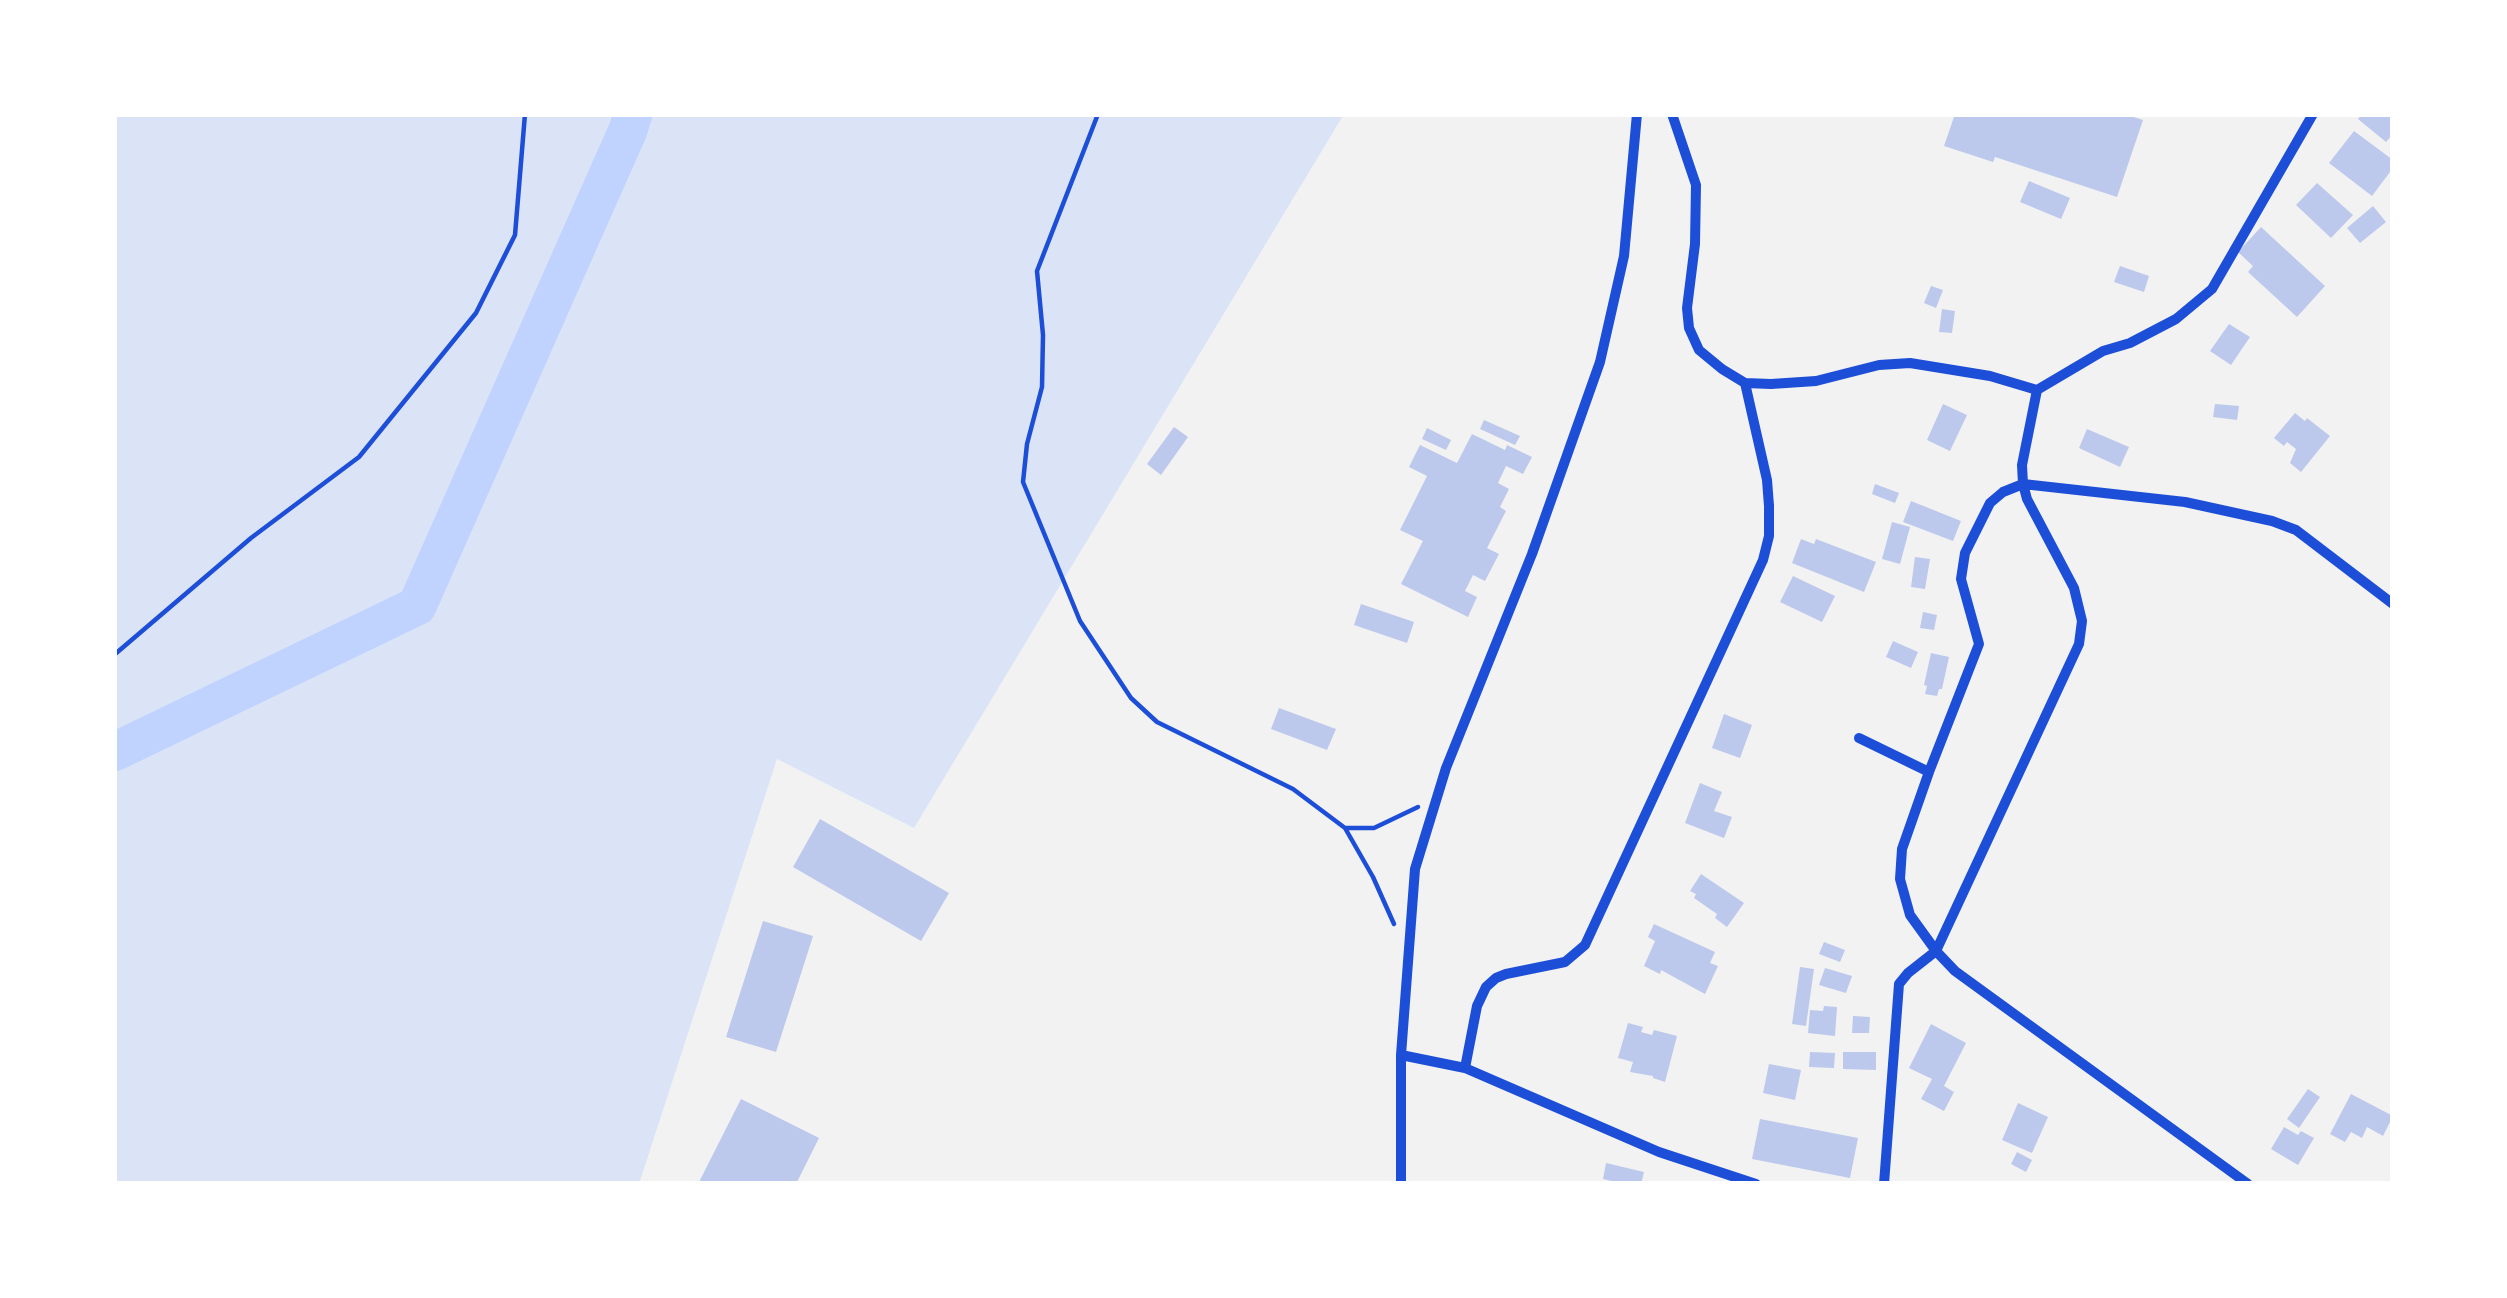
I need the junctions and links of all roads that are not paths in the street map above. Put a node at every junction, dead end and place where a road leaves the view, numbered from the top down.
1 (1637, 114) edge
2 (1672, 114) edge
3 (2313, 114) edge
4 (1745, 383) junction
5 (2037, 390) junction
6 (2023, 484) junction
7 (2393, 604) edge
8 (1859, 738) dead end
9 (1929, 772) junction
10 (1936, 951) junction
11 (1401, 1055) junction
12 (1465, 1068) junction
13 (1401, 1184) edge
14 (1756, 1184) edge
15 (1884, 1184) edge
16 (2248, 1184) edge

1 - 11 street
2 - 4 street
3 - 5 street
4 - 5 street
4 - 12 street
5 - 6 street
6 - 7 street
6 - 9 street
6 - 10 street
8 - 9 street
9 - 10 street
10 - 15 street
10 - 16 street
11 - 12 street
11 - 13 street
12 - 14 street

